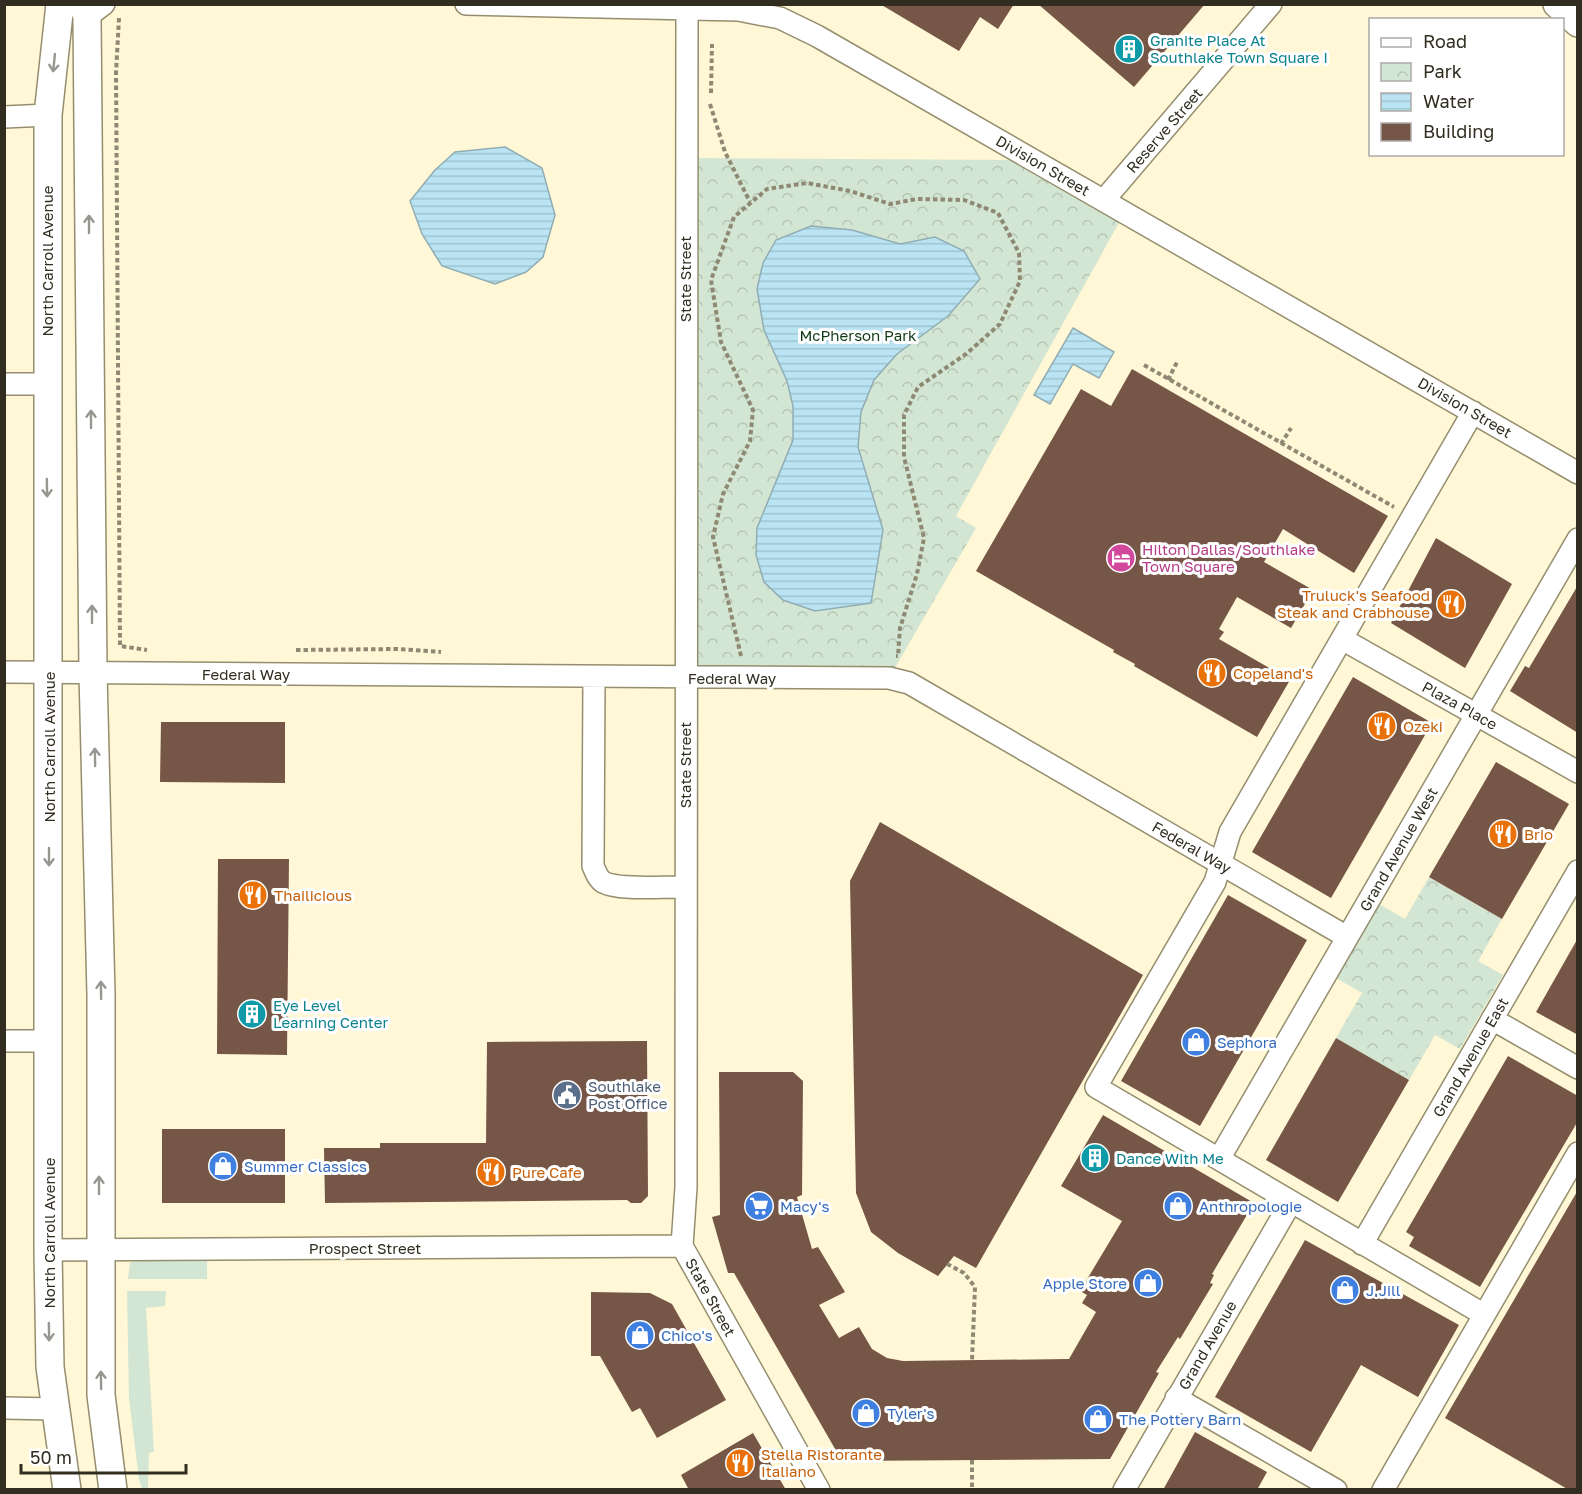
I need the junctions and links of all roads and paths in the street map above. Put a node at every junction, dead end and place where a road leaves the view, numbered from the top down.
1 (60, 4) edge
2 (466, 4) edge
3 (1271, 4) edge
4 (1557, 4) edge
5 (687, 7) edge
6 (98, 9) edge
7 (1578, 23) edge
8 (712, 44) dead end
9 (48, 115) junction
10 (4, 117) edge
11 (1104, 200) junction
12 (750, 202) junction
13 (1177, 362) dead end
14 (1144, 365) dead end
15 (1168, 380) junction
16 (4, 384) edge
17 (46, 384) junction
18 (1473, 412) junction
19 (1292, 428) dead end
20 (1281, 444) junction
21 (1578, 473) edge
22 (1396, 508) dead end
23 (1578, 539) edge
24 (1342, 639) junction
25 (120, 646) dead end
26 (752, 656) dead end
27 (887, 656) dead end
28 (4, 672) edge
29 (49, 672) junction
30 (93, 673) junction
31 (594, 677) junction
32 (685, 678) junction
33 (1476, 715) junction
34 (1578, 772) edge
35 (1221, 864) junction
36 (1578, 871) edge
37 (686, 887) junction
38 (1347, 937) junction
39 (1492, 1019) junction
40 (4, 1041) edge
41 (49, 1041) junction
42 (1578, 1068) edge
43 (1578, 1153) edge
44 (1218, 1159) junction
45 (1291, 1202) junction
46 (1362, 1244) junction
47 (682, 1246) junction
48 (48, 1250) junction
49 (99, 1250) junction
50 (947, 1264) dead end
51 (1483, 1314) junction
52 (972, 1360) dead end
53 (1176, 1398) junction
54 (4, 1408) edge
55 (54, 1409) junction
56 (972, 1460) dead end
57 (67, 1490) edge
58 (113, 1490) edge
59 (819, 1490) edge
60 (972, 1490) edge
61 (1124, 1490) edge
62 (1336, 1490) edge
63 (1383, 1490) edge

1 -> 9 main road, North Carroll Avenue
2 - 5 street, Division Street
3 - 11 street, Reserve Street
4 - 7 main road
5 - 11 street, Division Street
5 - 32 street, State Street
6 - 25 path
30 -> 6 main road
8 - 12 path
9 - 10 street
9 - 17 main road, North Carroll Avenue
11 - 18 street, Division Street
12 - 26 path
12 - 27 path
13 - 15 path
14 - 15 path
15 - 20 path
16 - 17 street
17 -> 29 main road, North Carroll Avenue
18 - 21 street, Division Street
18 - 24 street
19 - 20 path
20 - 22 path
23 - 33 street, Grand Avenue West
24 - 33 street, Plaza Place
24 - 35 street
28 - 29 street, Federal Way
29 - 30 street, Federal Way
29 -> 41 main road, North Carroll Avenue
30 - 31 street, Federal Way
49 -> 30 main road
31 - 32 street, Federal Way
31 - 37 street
32 - 35 street, Federal Way
32 - 37 street, State Street
33 - 34 street, Plaza Place
33 - 38 street, Grand Avenue West
35 - 38 street, Federal Way
35 - 44 street
36 - 39 street, Grand Avenue East
37 - 47 street, State Street
38 - 44 street, Grand Avenue West
39 - 42 street
39 - 46 street, Grand Avenue East
40 - 41 street
41 - 48 main road, North Carroll Avenue
43 - 51 street
44 - 45 street
45 - 46 street
45 - 53 street, Grand Avenue
46 - 51 street
47 - 49 street, Prospect Street
47 - 59 street, State Street
48 - 49 street, Prospect Street
48 -> 55 main road, North Carroll Avenue
58 -> 49 main road
50 - 52 path
51 - 63 street
53 - 61 street, Grand Avenue
53 - 62 street
54 - 55 street
55 - 57 main road, North Carroll Avenue
56 - 60 path

